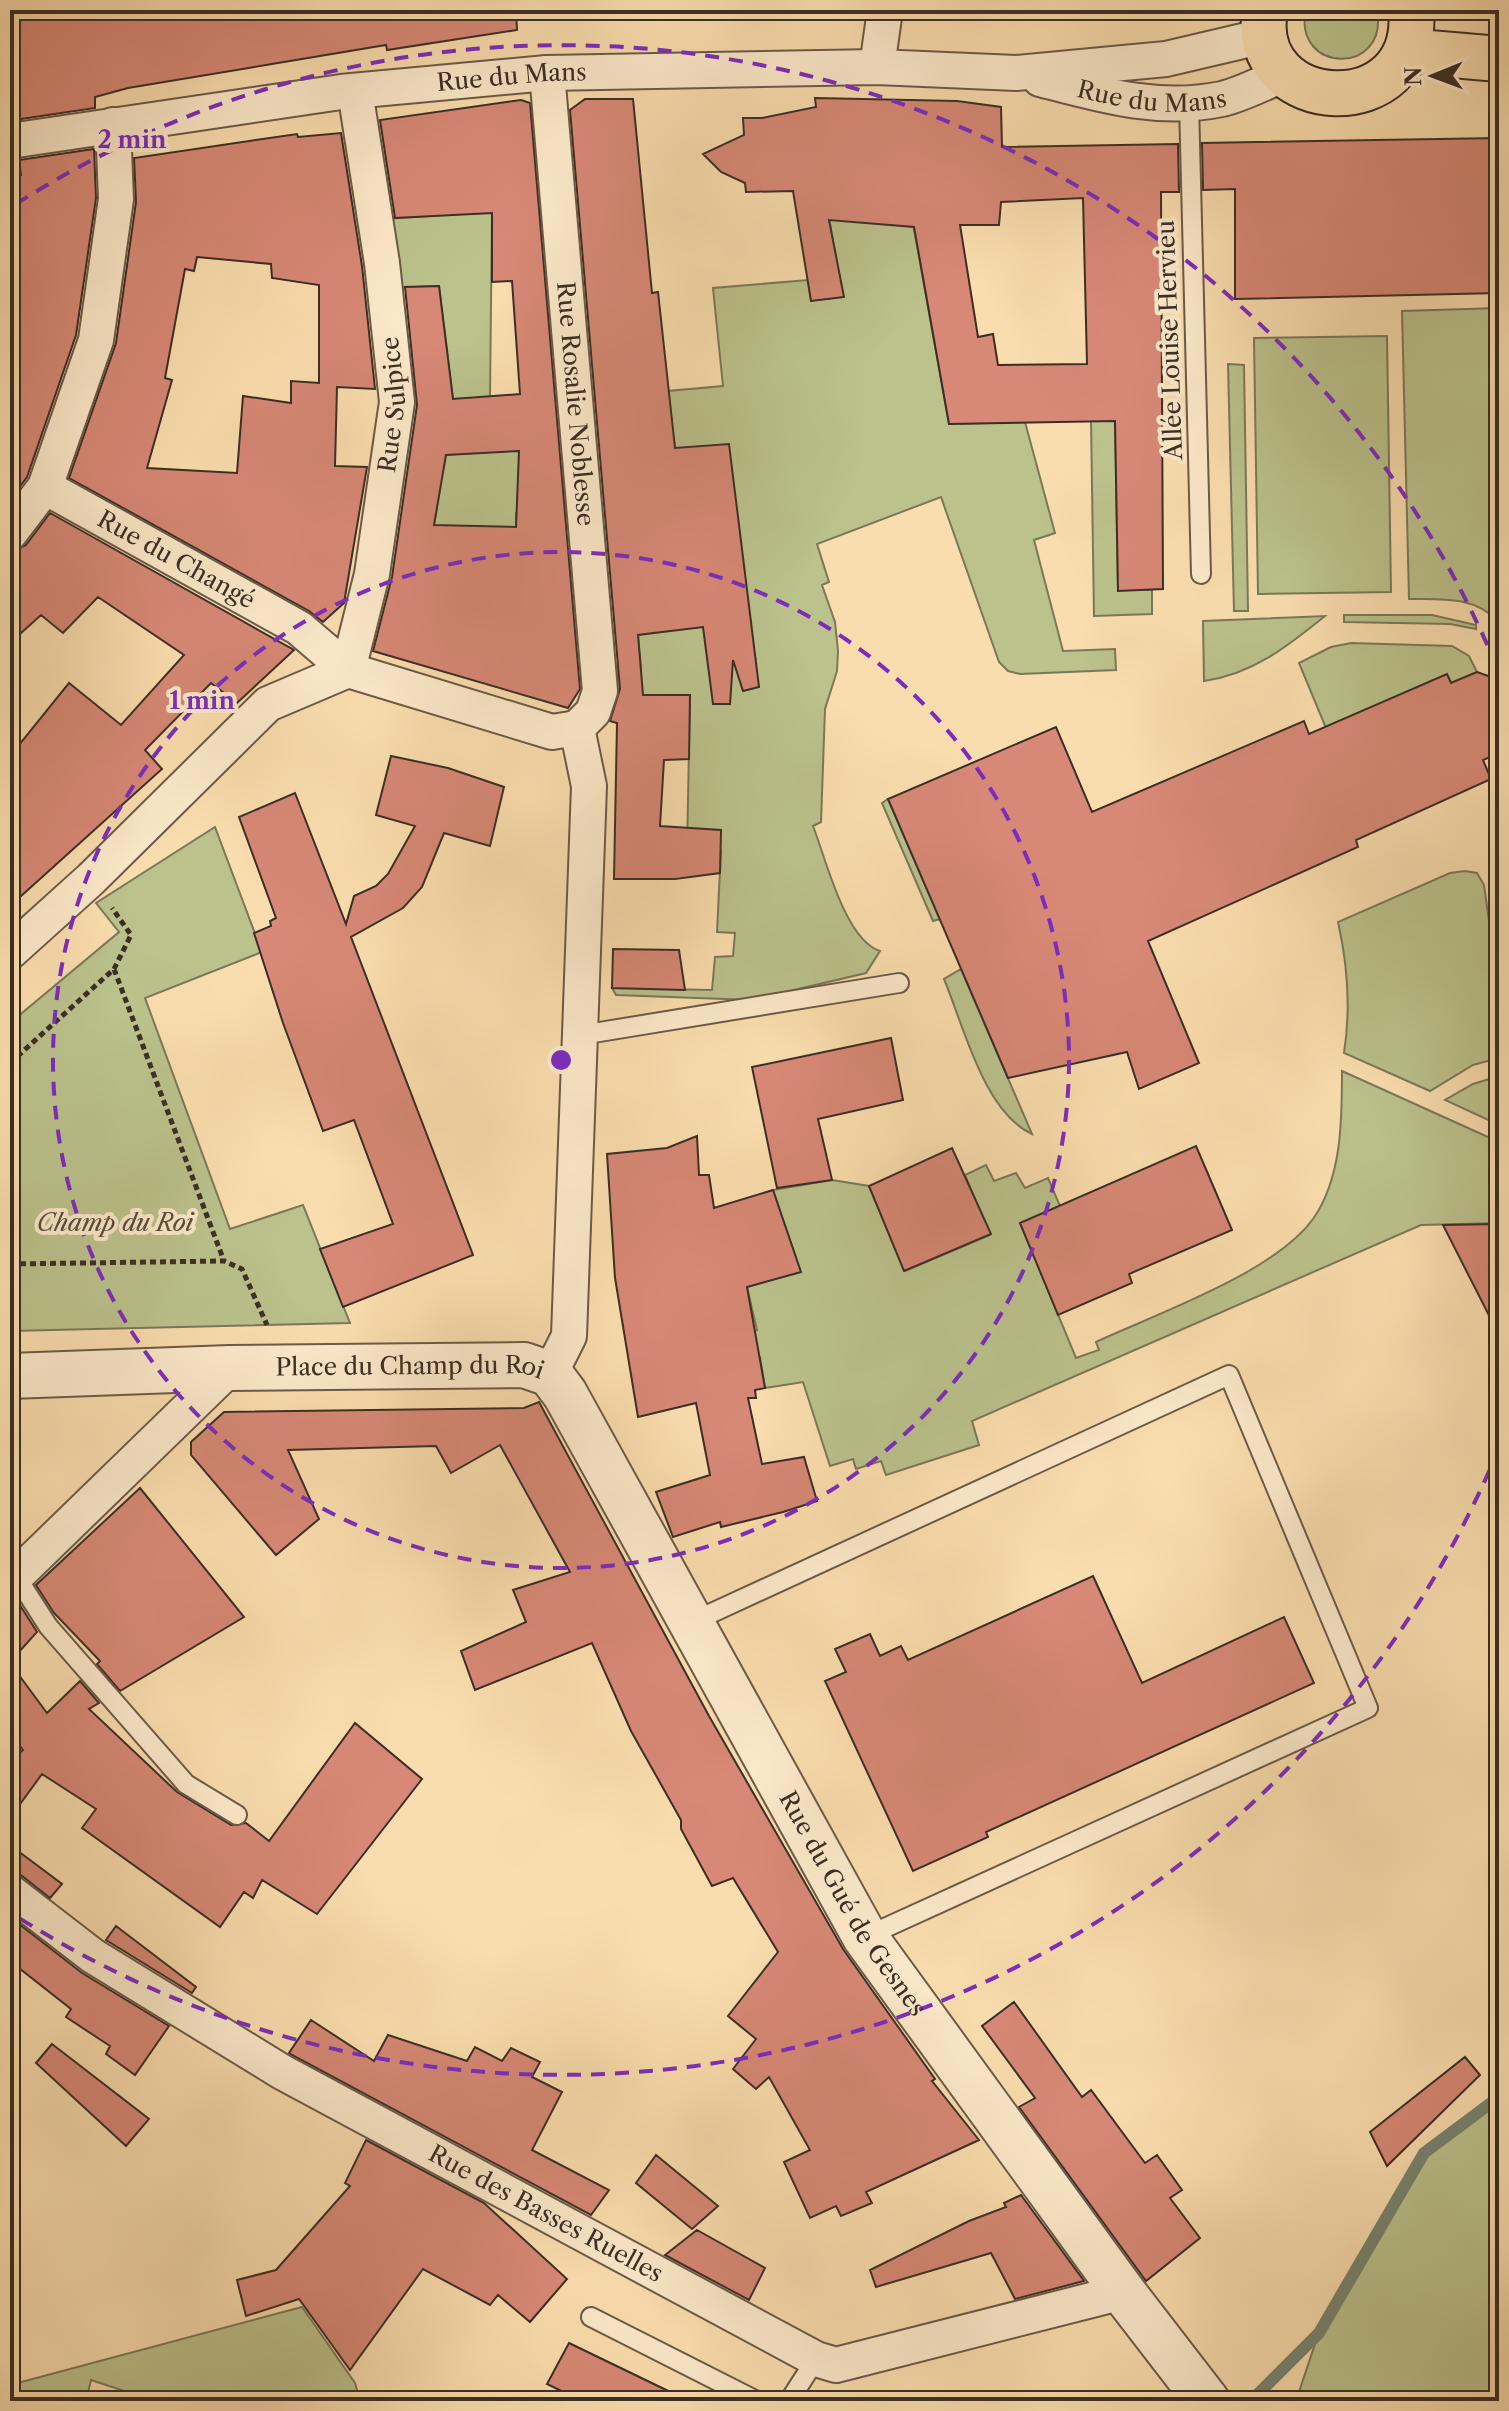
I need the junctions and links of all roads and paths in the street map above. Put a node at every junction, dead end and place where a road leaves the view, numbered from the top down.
1 (885, 10) edge
2 (1257, 20) edge
3 (1408, 30) edge
4 (1499, 59) edge
5 (877, 67) junction
6 (547, 73) junction
7 (1016, 73) junction
8 (1285, 74) junction
9 (355, 91) junction
10 (1189, 104) junction
11 (113, 125) junction
12 (10, 141) edge
13 (45, 487) junction
14 (10, 533) edge
15 (1201, 574) dead end
16 (348, 670) junction
17 (577, 728) junction
18 (91, 879) junction
19 (10, 952) edge
20 (114, 969) junction
21 (899, 983) dead end
22 (581, 1035) junction
23 (10, 1063) edge
24 (224, 1261) junction
25 (10, 1264) edge
26 (251, 1368) junction
27 (550, 1374) junction
28 (10, 1376) edge
29 (13, 1571) edge
30 (690, 1623) junction
31 (237, 1815) dead end
32 (10, 1892) edge
33 (865, 1937) junction
34 (1123, 2292) junction
35 (591, 2317) dead end
36 (816, 2359) junction
37 (757, 2401) edge
38 (789, 2401) edge
39 (1207, 2401) edge

1 - 5 street
2 - 7 street, Rue du Mans
2 - 8 main road
3 - 4 main road
3 - 8 main road
5 - 6 street, Rue du Mans
5 - 7 street, Rue du Mans
6 - 9 street, Rue du Mans
6 - 17 street, Rue Rosalie Noblesse
7 - 10 street, Rue du Mans
8 - 10 street, Rue du Mans
9 - 11 street, Rue du Mans
9 - 16 street, Rue Sulpice
10 - 15 lane, Allée Louise Hervieu
11 - 12 street, Rue du Mans
11 - 13 street
13 - 14 street
13 - 16 street, Rue du Changé
16 - 17 street
16 - 18 street
17 - 22 street, Place du Champ du Roi
18 - 19 street
18 - 20 path
20 - 23 path
20 - 24 path
21 - 22 lane
22 - 27 street, Place du Champ du Roi
24 - 25 path
24 - 26 path
26 - 27 street, Place du Champ du Roi
26 - 28 street, Place du Champ du Roi
26 - 29 street
27 - 30 street, Rue du Gué de Gesnes
29 - 31 lane
30 - 33 street, Rue du Gué de Gesnes
30 - 33 lane
32 - 36 street, Rue des Basses Ruelles
33 - 34 street, Rue du Gué de Gesnes
34 - 36 street, Rue des Basses Ruelles
34 - 39 street, Rue du Gué de Gesnes
35 - 37 lane
36 - 38 lane

